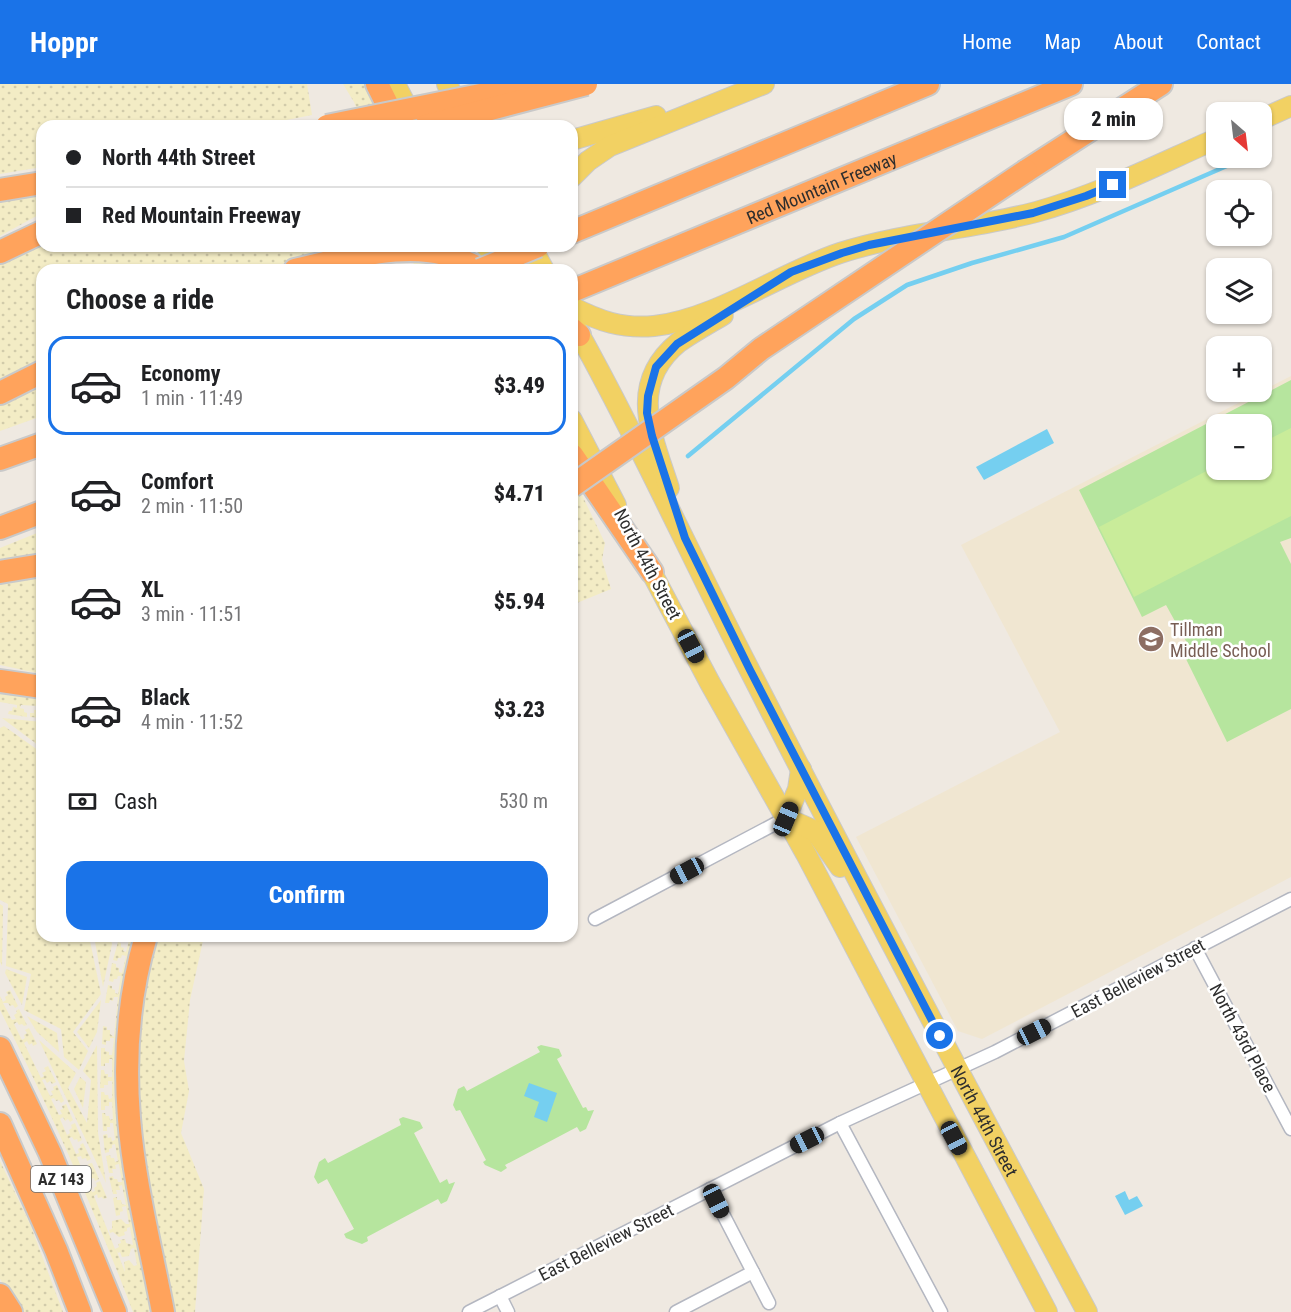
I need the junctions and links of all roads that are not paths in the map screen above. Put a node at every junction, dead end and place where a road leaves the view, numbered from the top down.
1 (377, 84) edge
2 (395, 84) edge
3 (447, 84) edge
4 (535, 84) edge
5 (586, 84) edge
6 (928, 84) edge
7 (1071, 84) edge
8 (1161, 84) edge
9 (756, 88) edge
10 (1291, 106) edge
11 (1272, 115) edge
12 (357, 120) edge
13 (395, 120) edge
14 (414, 120) edge
15 (449, 120) edge
16 (466, 120) edge
17 (578, 138) edge
18 (1206, 143) edge
19 (578, 171) edge
20 (36, 184) edge
21 (0, 190) edge
22 (578, 230) edge
23 (36, 235) edge
24 (0, 252) edge
25 (357, 252) edge
26 (404, 252) edge
27 (432, 252) edge
28 (492, 252) edge
29 (533, 256) edge
30 (325, 263) junction
31 (321, 264) edge
32 (469, 264) edge
33 (503, 264) edge
34 (504, 264) edge
35 (791, 272) junction
36 (578, 288) edge
37 (578, 311) edge
38 (578, 336) edge
39 (761, 349) junction
40 (36, 375) edge
41 (0, 393) edge
42 (578, 431) edge
43 (36, 446) edge
44 (0, 459) edge
45 (578, 463) edge
46 (578, 464) edge
47 (578, 482) edge
48 (36, 514) edge
49 (0, 528) edge
50 (685, 538) junction
51 (36, 566) edge
52 (0, 572) edge
53 (652, 573) junction
54 (0, 681) edge
55 (36, 686) edge
56 (801, 769) junction
57 (786, 819) junction
58 (1291, 899) edge
59 (595, 919) dead end
60 (145, 942) edge
61 (894, 946) junction
62 (1195, 948) junction
63 (0, 1048) edge
64 (958, 1070) junction
65 (926, 1083) junction
66 (840, 1123) junction
67 (0, 1124) edge
68 (1291, 1129) edge
69 (710, 1189) junction
70 (753, 1272) junction
71 (0, 1294) edge
72 (500, 1296) junction
73 (769, 1303) dead end
74 (11, 1312) edge
75 (80, 1312) edge
76 (115, 1312) edge
77 (163, 1312) edge
78 (469, 1312) edge
79 (508, 1312) edge
80 (676, 1312) edge
81 (941, 1312) edge
82 (1047, 1312) edge
83 (1087, 1312) edge

1 - 13 highway
2 - 14 main road
3 - 16 main road
4 - 12 highway, bridge
5 - 15 highway, bridge
6 - 22 highway
7 - 36 highway, Red Mountain Freeway
8 - 39 highway, bridge
9 - 17 main road
9 - 19 main road
10 - 11 main road
18 - 35 main road
20 - 21 highway
23 - 24 highway
25 - 30 highway
26 - 30 highway
27 - 32 highway
28 - 33 main road
29 - 34 highway, bridge
30 - 31 highway
35 - 37 main road
35 - 50 main road
38 - 50 main road, North 44th Street
39 - 45 highway, bridge
39 - 47 highway, bridge
40 - 41 highway
42 - 53 main road, North 44th Street
43 - 44 highway
46 - 53 highway
48 - 49 highway
50 - 56 main road, North 44th Street
51 - 52 highway
53 - 57 main road, North 44th Street
54 - 55 highway
56 - 57 main road
56 - 61 main road, North 44th Street
57 - 59 street
57 - 61 main road
57 - 65 main road, North 44th Street
58 - 62 street, East Belleview Street
60 - 77 highway
61 - 64 main road, North 44th Street
62 - 64 street, East Belleview Street
62 - 68 street, North 43rd Place
63 - 76 highway, AZ 143
64 - 65 street, East Belleview Street
64 - 83 main road, North 44th Street
65 - 66 street, East Belleview Street
65 - 82 main road, North 44th Street
66 - 69 street, East Belleview Street
66 - 81 street
67 - 75 highway, AZ 143
69 - 70 street
69 - 72 street, East Belleview Street
70 - 73 street
70 - 80 street
71 - 74 highway
72 - 78 street, East Belleview Street
72 - 79 street

